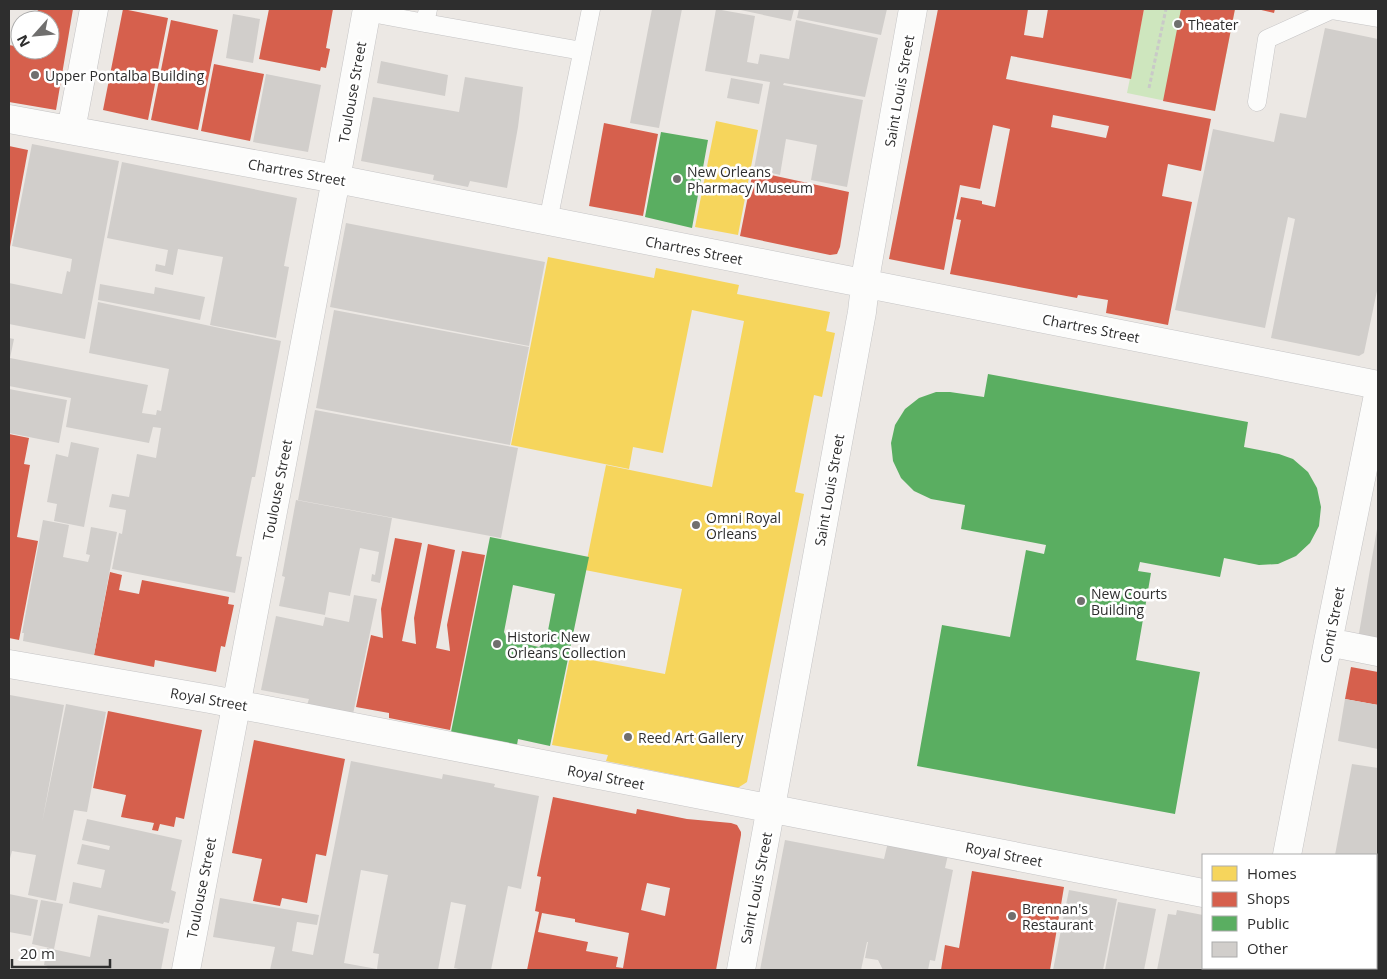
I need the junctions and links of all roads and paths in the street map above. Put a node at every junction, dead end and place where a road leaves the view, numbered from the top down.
1 (94, 9) edge
2 (591, 9) edge
3 (913, 9) edge
4 (1166, 9) edge
5 (366, 10) edge
6 (426, 16) edge
7 (1378, 18) edge
8 (582, 51) junction
9 (1149, 88) dead end
10 (1257, 102) dead end
11 (9, 119) edge
12 (72, 130) junction
13 (336, 179) junction
14 (548, 221) junction
15 (865, 284) junction
16 (1378, 385) edge
17 (1378, 395) edge
18 (1328, 642) junction
19 (1378, 652) edge
20 (9, 664) edge
21 (236, 704) junction
22 (772, 809) junction
23 (1287, 854) edge
24 (1202, 893) edge
25 (186, 970) edge
26 (741, 970) edge

1 - 12 street
2 - 8 lane
3 - 15 street, Saint Louis Street
4 - 9 path
5 - 6 lane
5 - 13 street, Toulouse Street
6 - 8 lane
7 - 10 lane
8 - 14 lane
11 - 12 street, Chartres Street
12 - 13 street, Chartres Street
13 - 14 street, Chartres Street
13 - 21 street, Toulouse Street
14 - 15 street, Chartres Street
15 - 16 street, Chartres Street
15 - 22 street, Saint Louis Street
17 - 18 street, Conti Street
18 - 19 street
18 - 23 street, Conti Street
20 - 21 street, Royal Street
21 - 22 street, Royal Street
21 - 25 street, Toulouse Street
22 - 24 street, Royal Street
22 - 26 street, Saint Louis Street

